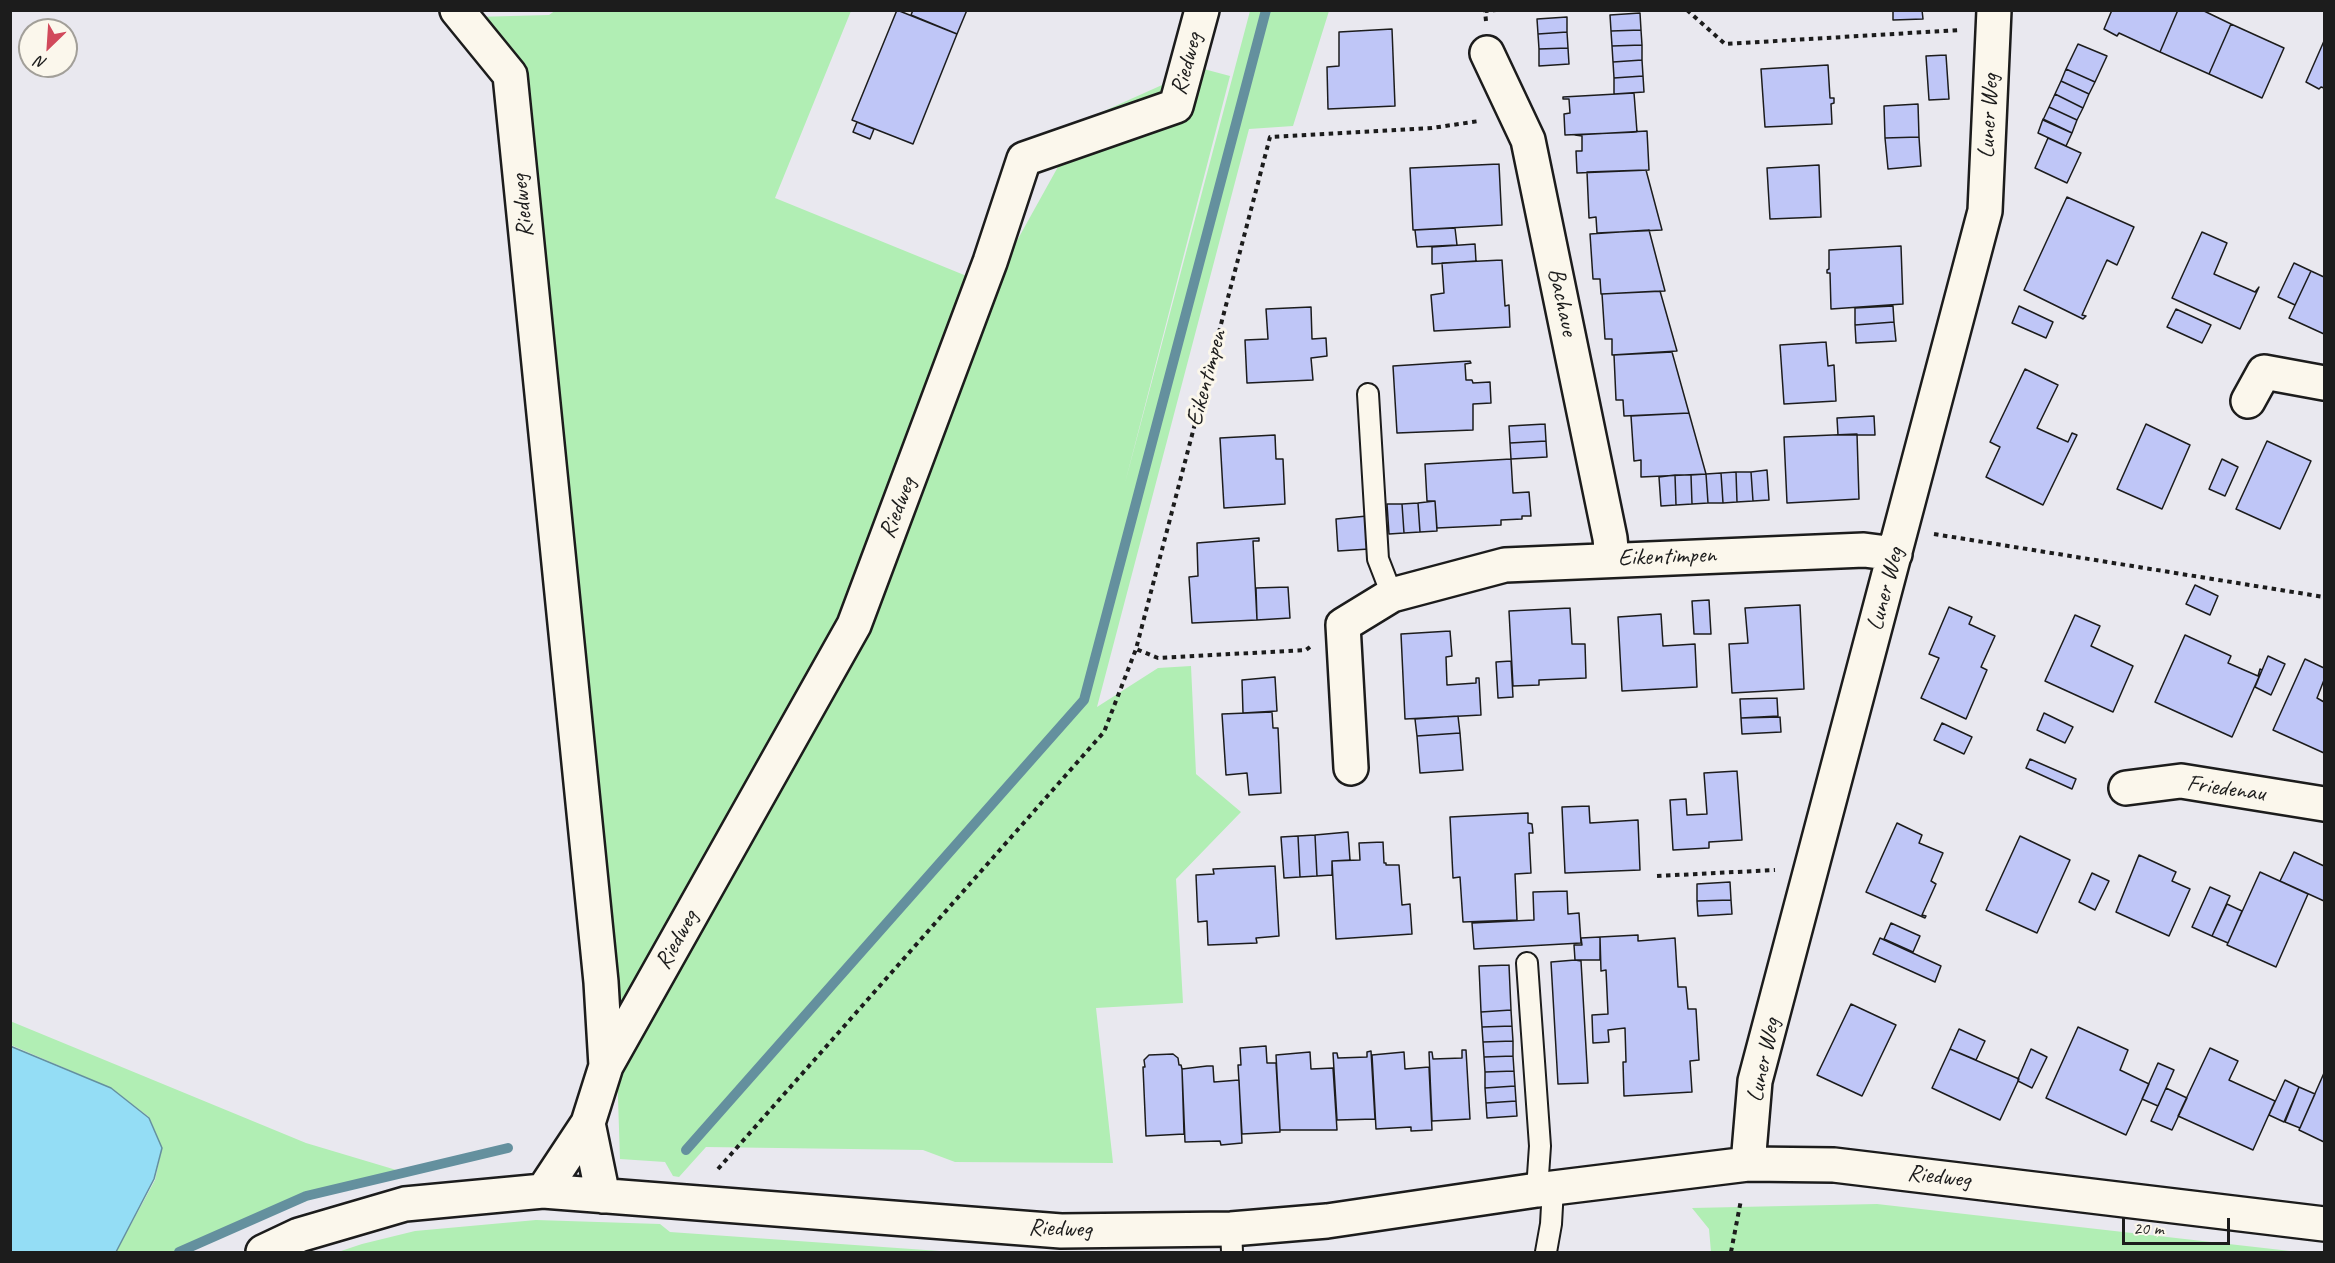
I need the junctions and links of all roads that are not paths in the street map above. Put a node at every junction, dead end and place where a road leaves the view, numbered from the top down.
1 (457, 10) edge
2 (1202, 10) edge
3 (1994, 20) edge
4 (1487, 52) dead end
5 (2325, 383) edge
6 (1368, 394) dead end
7 (2248, 401) dead end
8 (1898, 541) junction
9 (1612, 559) junction
10 (1392, 595) junction
11 (1351, 768) dead end
12 (2126, 788) dead end
13 (2325, 804) edge
14 (1527, 963) dead end
15 (606, 1066) junction
16 (588, 1123) junction
17 (1748, 1164) junction
18 (1545, 1189) junction
19 (543, 1191) junction
20 (603, 1196) junction
21 (2325, 1224) edge
22 (1231, 1241) edge
23 (263, 1252) edge
24 (1546, 1252) edge

1 - 15 street, Riedweg
2 - 15 street, Riedweg
3 - 8 street, Luner Weg
4 - 9 street, Bachaue
5 - 7 street
6 - 10 lane
8 - 9 street, Eikentimpen
8 - 17 street, Luner Weg
9 - 10 street, Eikentimpen
10 - 11 street, Eikentimpen
12 - 13 street, Friedenau
14 - 18 lane
15 - 16 street, Riedweg
16 - 19 street, Riedweg
16 - 20 street, Riedweg
17 - 18 street, Riedweg
17 - 21 street, Riedweg
18 - 22 street, Riedweg
18 - 24 lane
19 - 20 street, Riedweg
19 - 23 street, Riedweg
20 - 22 street, Riedweg

